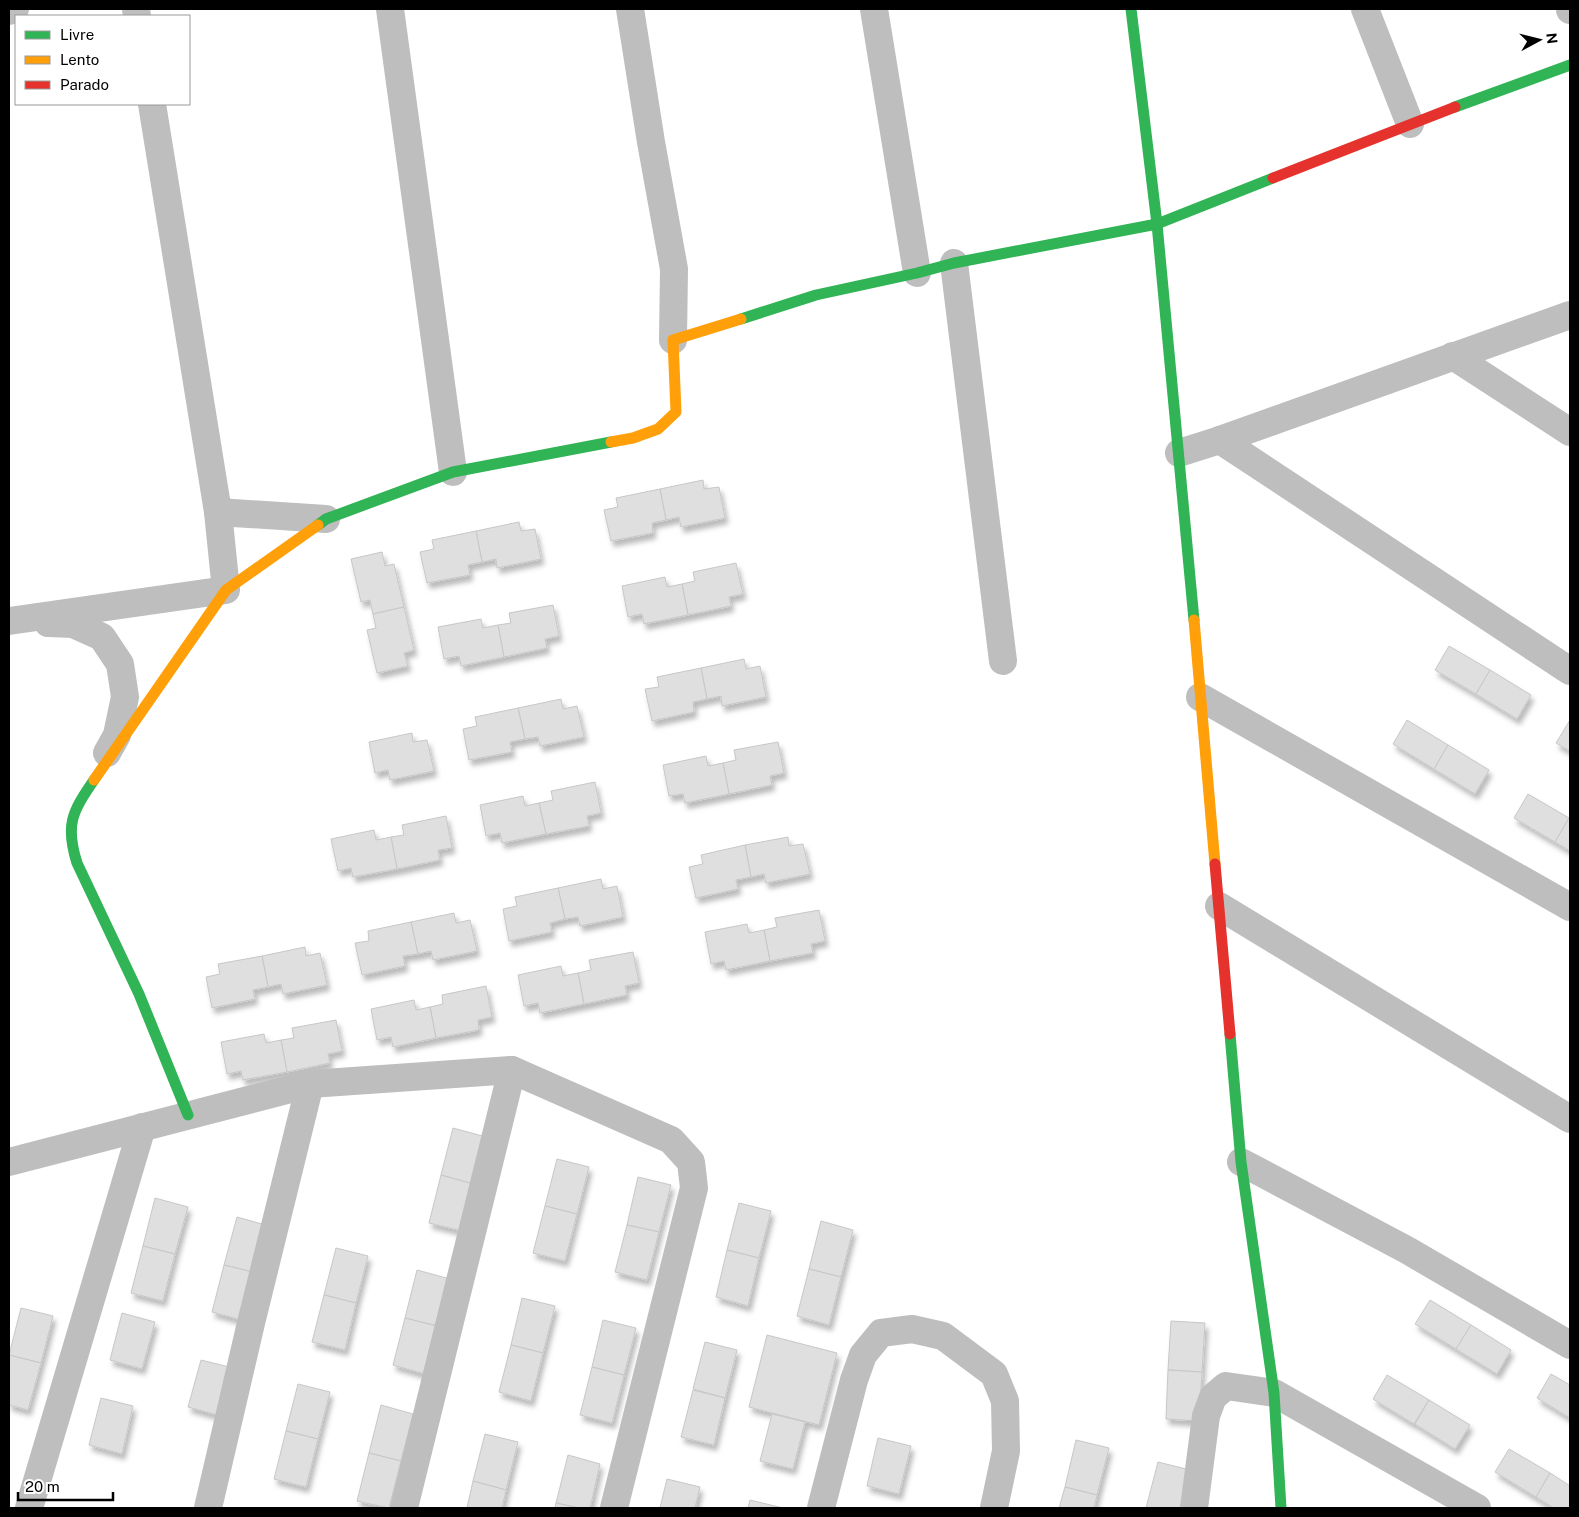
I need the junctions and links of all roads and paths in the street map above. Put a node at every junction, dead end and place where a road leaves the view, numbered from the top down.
1 (15, 9) edge
2 (390, 9) edge
3 (630, 9) edge
4 (874, 9) edge
5 (1131, 9) edge
6 (1365, 9) edge
7 (9, 11) edge
8 (1570, 65) edge
9 (152, 105) edge
10 (1410, 124) junction
11 (1157, 224) junction
12 (954, 263) junction
13 (918, 273) junction
14 (1570, 314) edge
15 (673, 340) junction
16 (1453, 356) junction
17 (1570, 432) edge
18 (1220, 440) junction
19 (1179, 453) junction
20 (453, 472) junction
21 (218, 512) junction
22 (326, 519) junction
23 (226, 590) junction
24 (9, 622) edge
25 (1003, 661) dead end
26 (1570, 671) edge
27 (1200, 697) junction
28 (78, 803) junction
29 (1219, 906) junction
30 (1570, 907) edge
31 (512, 1070) junction
32 (310, 1084) junction
33 (188, 1115) junction
34 (1570, 1119) edge
35 (142, 1127) junction
36 (9, 1162) edge
37 (1240, 1162) junction
38 (1570, 1345) edge
39 (1274, 1393) junction
40 (29, 1508) edge
41 (208, 1508) edge
42 (404, 1508) edge
43 (614, 1508) edge
44 (821, 1508) edge
45 (994, 1508) edge
46 (1194, 1508) edge
47 (1281, 1508) edge
48 (1477, 1508) edge

1 - 7 street
2 - 20 street
3 - 15 street
4 - 13 street
5 - 11 street
6 - 10 street
8 - 10 street
9 - 21 street
10 - 11 street
11 - 12 street
11 - 19 street
12 - 13 street
12 - 25 street
13 - 15 street
14 - 16 street
15 - 20 street
16 - 17 street
16 - 18 street
18 - 19 street
18 - 26 street
19 - 27 street
20 - 22 street
21 - 22 street
21 - 23 street
22 - 23 street
23 - 24 street
23 - 28 street
24 - 28 street
27 - 29 street
27 - 30 street
28 - 33 street
29 - 34 street
29 - 37 street
31 - 32 street
31 - 42 street
31 - 43 street
32 - 33 street
32 - 41 street
33 - 35 street
35 - 36 street
35 - 40 street
37 - 38 street
37 - 39 street
39 - 46 street
39 - 47 street
39 - 48 street
44 - 45 street

